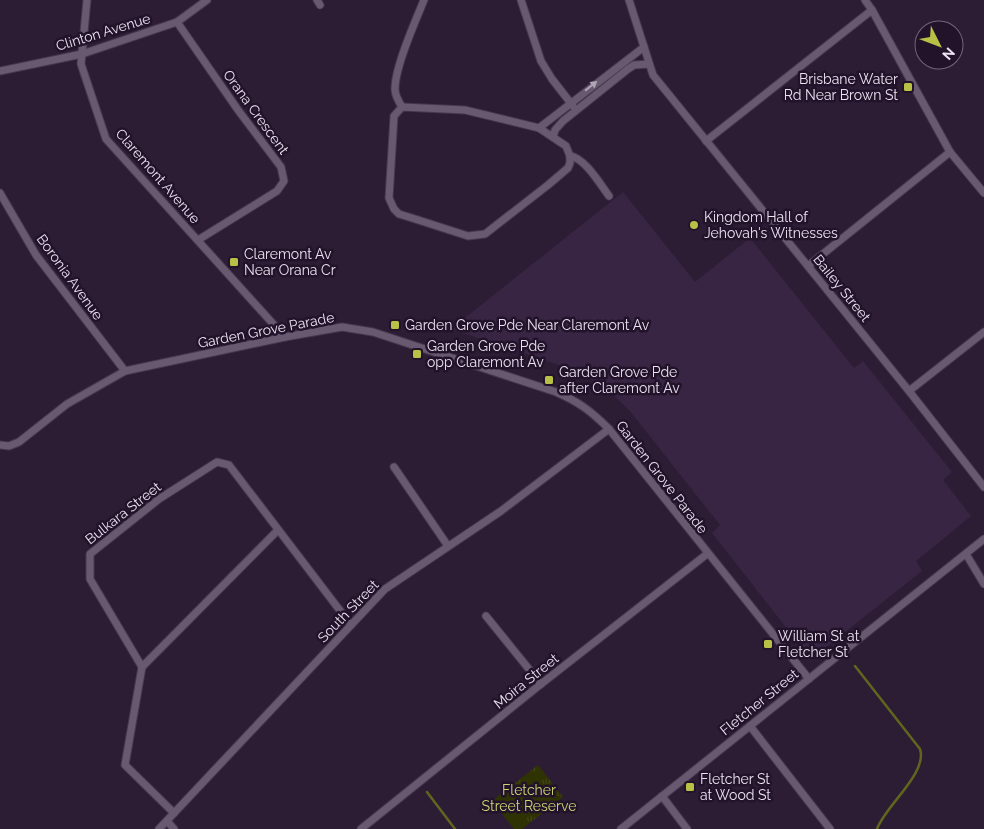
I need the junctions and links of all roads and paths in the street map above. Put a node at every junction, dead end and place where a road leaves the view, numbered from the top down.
1 (87, 0) edge
2 (207, 0) edge
3 (424, 0) edge
4 (521, 0) edge
5 (629, 0) edge
6 (865, 0) edge
7 (872, 10) junction
8 (177, 22) junction
9 (644, 47) junction
10 (82, 54) junction
11 (649, 64) junction
12 (0, 71) edge
13 (570, 103) junction
14 (402, 107) junction
15 (576, 110) junction
16 (539, 128) junction
17 (553, 137) junction
18 (706, 140) junction
19 (950, 152) junction
20 (570, 156) junction
21 (0, 193) edge
22 (984, 193) edge
23 (609, 196) dead end
24 (198, 240) junction
25 (808, 266) junction
26 (984, 332) edge
27 (285, 337) junction
28 (125, 371) junction
29 (909, 391) junction
30 (609, 429) junction
31 (0, 445) edge
32 (394, 467) dead end
33 (984, 487) edge
34 (278, 530) junction
35 (984, 539) edge
36 (448, 546) junction
37 (708, 554) junction
38 (966, 554) junction
39 (984, 584) edge
40 (486, 616) dead end
41 (351, 625) junction
42 (142, 666) junction
43 (809, 679) junction
44 (541, 684) junction
45 (750, 726) junction
46 (662, 796) junction
47 (174, 813) junction
48 (167, 821) junction
49 (159, 829) edge
50 (174, 829) edge
51 (361, 829) edge
52 (621, 829) edge
53 (687, 829) edge
54 (830, 829) edge

1 - 10 street, Claremont Avenue
2 - 8 street, Clinton Avenue
3 - 14 street
4 - 13 street
5 - 9 street, Bailey Street
6 - 7 street
7 - 18 street
7 - 19 street
8 - 10 street, Clinton Avenue
8 - 24 street, Orana Crescent
9 - 11 street, Bailey Street
13 -> 9 street
10 - 12 street, Clinton Avenue
10 - 24 street, Claremont Avenue
11 - 15 street
11 - 18 street, Bailey Street
13 - 15 street
13 - 16 street
14 - 16 street
14 - 20 street
15 - 17 street
16 - 17 street
17 - 20 street
18 - 25 street, Bailey Street
19 - 22 street
19 - 25 street
20 - 23 street
21 - 28 street, Boronia Avenue
24 - 27 street, Claremont Avenue
25 - 29 street, Bailey Street
26 - 29 street
27 - 28 street, Garden Grove Parade
27 - 30 street, Garden Grove Parade
28 - 31 street, Garden Grove Parade
29 - 33 street, Bailey Street
30 - 36 street, South Street
30 - 37 street, Garden Grove Parade
32 - 36 street
34 - 41 street
34 - 42 street
34 - 42 street, Bulkara Street
35 - 38 street, Fletcher Street
36 - 41 street, South Street
37 - 43 street, Garden Grove Parade
37 - 44 street, Moira Street
38 - 39 street
38 - 43 street, Fletcher Street
40 - 44 street
41 - 47 street, South Street
42 - 47 street
43 - 45 street, Fletcher Street
44 - 51 street, Moira Street
45 - 46 street, Fletcher Street
45 - 54 street
46 - 52 street, Fletcher Street
46 - 53 street
47 - 48 street, South Street
48 - 49 street, South Street
48 - 50 street

